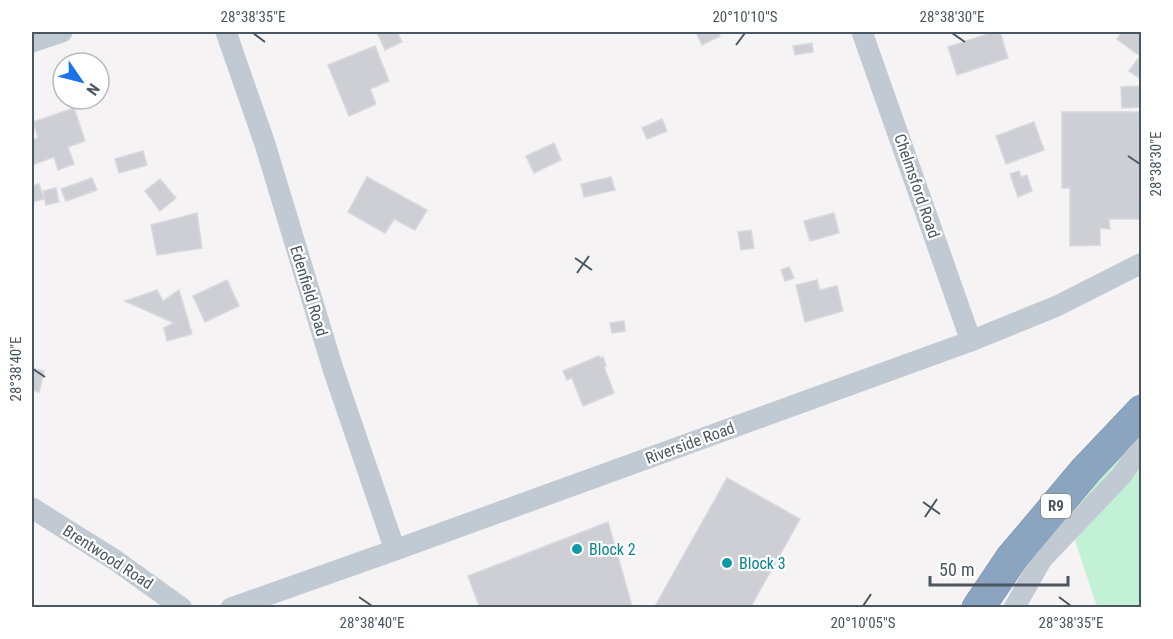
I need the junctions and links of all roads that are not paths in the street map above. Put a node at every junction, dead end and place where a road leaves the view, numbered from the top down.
1 (62, 32) edge
2 (226, 32) edge
3 (862, 32) edge
4 (32, 42) edge
5 (1142, 264) edge
6 (971, 341) junction
7 (1142, 411) edge
8 (1142, 446) edge
9 (32, 508) edge
10 (395, 550) junction
11 (178, 606) edge
12 (231, 608) edge
13 (978, 608) edge
14 (1014, 608) edge

1 - 4 street
2 - 10 street, Edenfield Road
3 - 6 street, Chelmsford Road
5 - 6 street, Riverside Road
6 - 10 street, Riverside Road
7 - 13 highway, R9
8 - 14 street
9 - 11 street, Brentwood Road
10 - 12 street, Riverside Road

